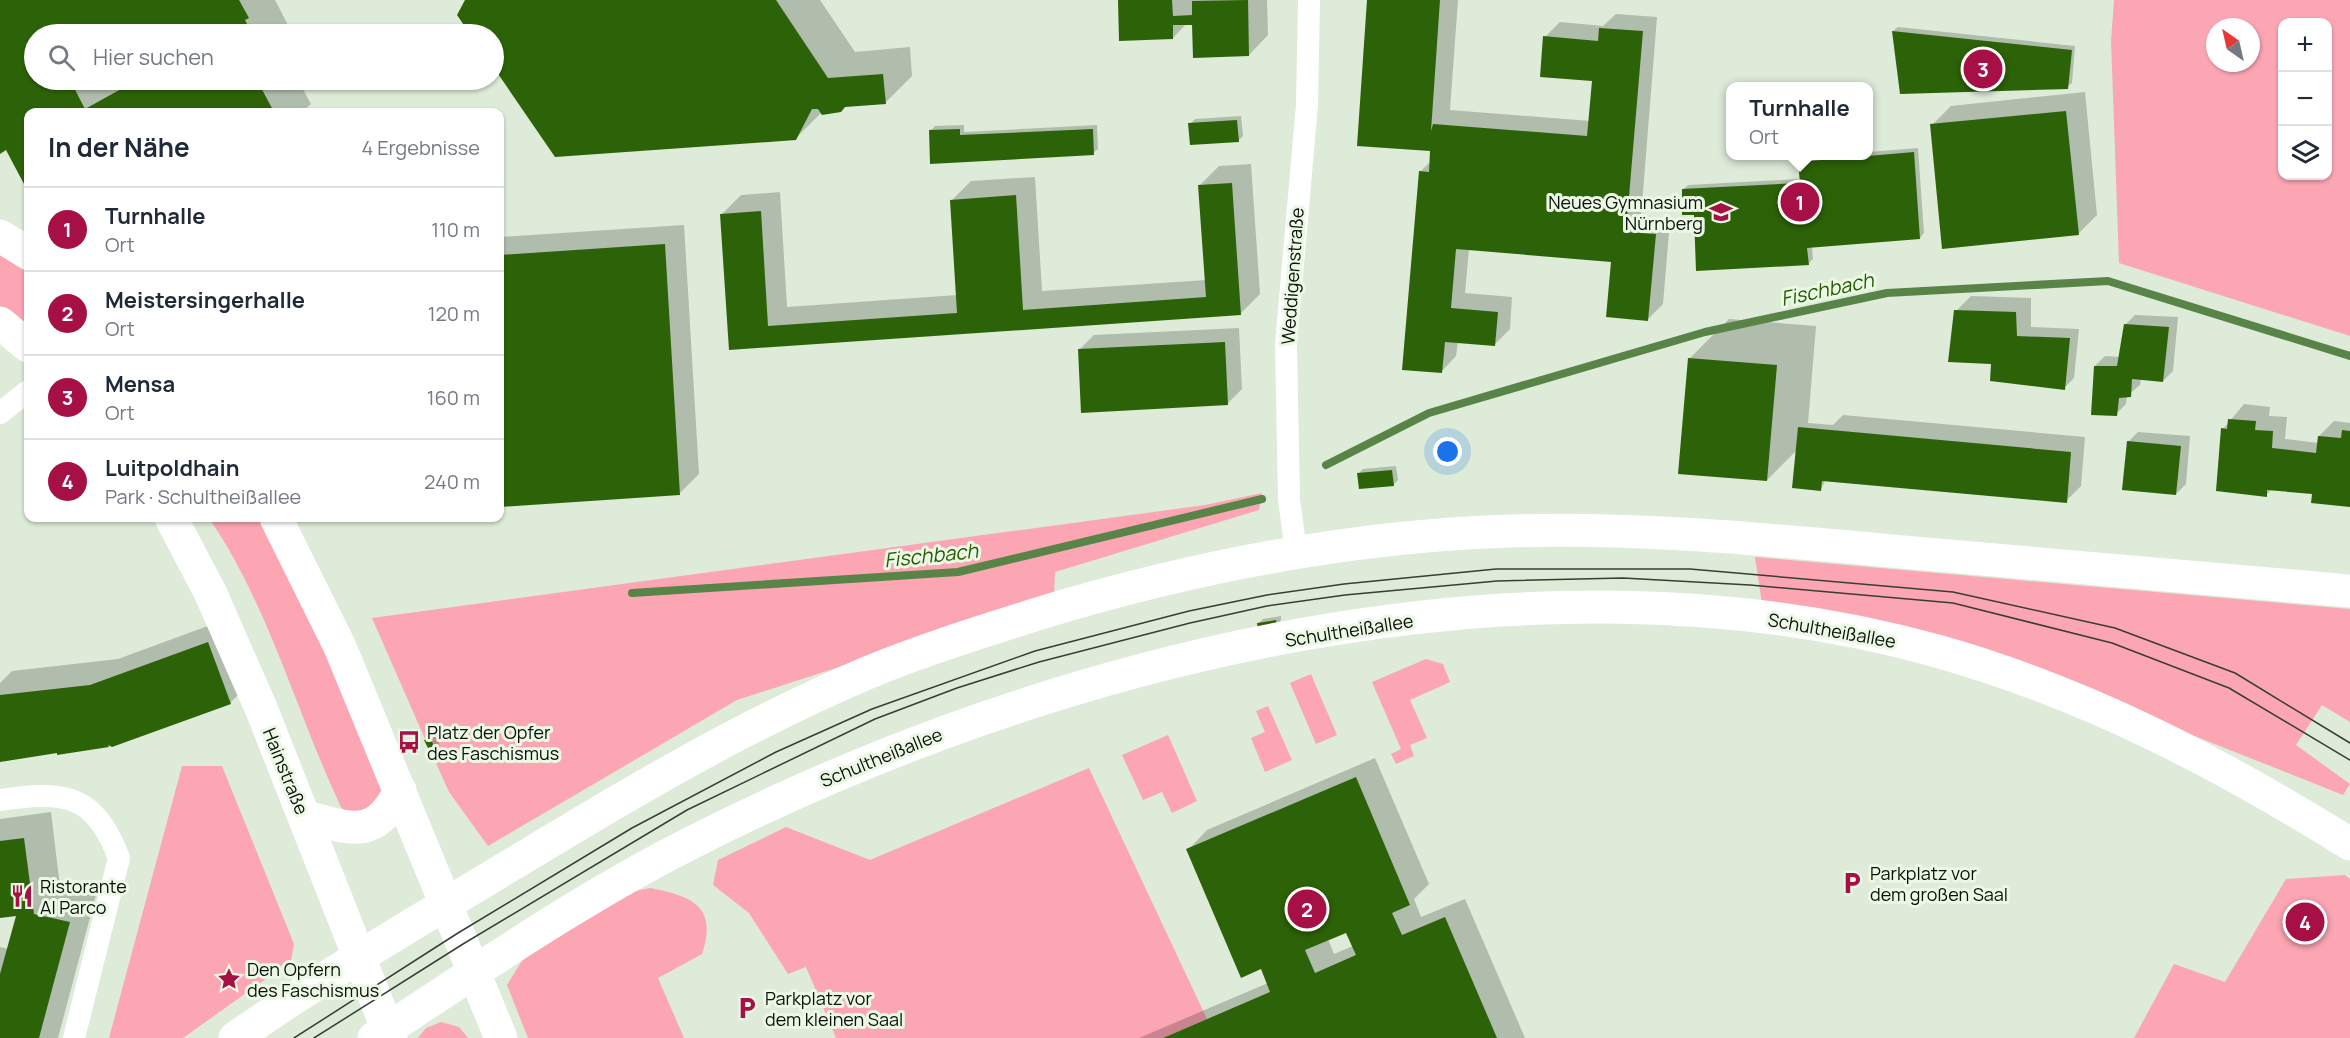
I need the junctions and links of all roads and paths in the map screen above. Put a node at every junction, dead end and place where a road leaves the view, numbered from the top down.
1 (1309, 0) edge
2 (0, 236) edge
3 (24, 251) edge
4 (0, 323) edge
5 (24, 343) edge
6 (24, 394) edge
7 (0, 413) edge
8 (173, 522) edge
9 (278, 522) edge
10 (1296, 552) junction
11 (2350, 591) edge
12 (400, 790) junction
13 (0, 800) edge
14 (304, 816) junction
15 (2336, 828) edge
16 (2350, 844) edge
17 (446, 904) junction
18 (360, 957) junction
19 (474, 972) junction
20 (384, 1035) edge
21 (74, 1038) edge
22 (235, 1038) edge
23 (501, 1038) edge

1 - 10 street, Weddigenstraße
2 - 3 main road
4 - 5 main road
6 - 7 street
8 - 14 main road, Hainstraße
9 - 12 main road
10 - 11 main road
10 - 17 main road
12 - 14 main road
12 - 17 main road
13 - 21 street
14 - 18 main road, Hainstraße
15 - 16 main road, Schultheißallee
15 - 19 main road, Schultheißallee
17 - 18 main road
17 - 19 main road
18 - 20 main road, Hainstraße
18 - 22 main road
19 - 20 main road, Schultheißallee
19 - 23 main road

